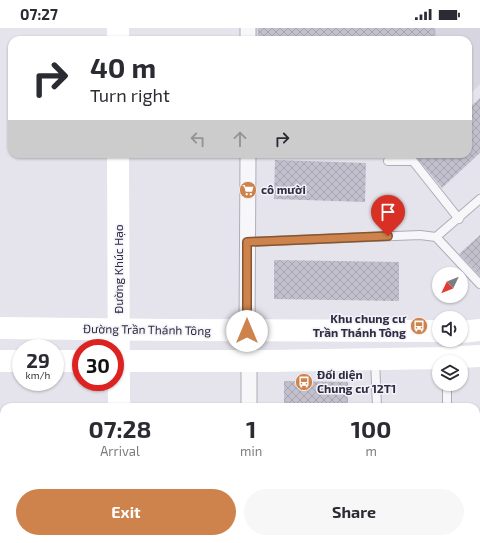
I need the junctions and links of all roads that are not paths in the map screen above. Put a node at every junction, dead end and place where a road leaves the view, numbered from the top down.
1 (118, 158) edge
2 (248, 158) edge
3 (388, 161) dead end
4 (480, 199) edge
5 (459, 219) junction
6 (436, 237) junction
7 (247, 242) junction
8 (480, 284) edge
9 (0, 328) edge
10 (119, 330) junction
11 (480, 330) edge
12 (247, 331) junction
13 (432, 331) edge
14 (468, 331) edge
15 (118, 339) edge
16 (480, 356) edge
17 (468, 357) edge
18 (375, 359) junction
19 (432, 360) edge
20 (0, 361) edge
21 (12, 361) edge
22 (124, 361) edge
23 (249, 361) junction
24 (118, 391) edge
25 (447, 391) edge
26 (119, 403) edge
27 (249, 403) edge
28 (376, 403) edge
29 (447, 403) edge

1 - 10 street, Đường Khúc Hạo
2 - 7 street
3 - 5 lane
4 - 5 lane
5 - 6 lane
6 - 7 lane
6 - 8 lane
7 - 12 street
9 - 10 street, Đường Trần Thánh Tông
10 - 12 street, Đường Trần Thánh Tông
10 - 15 street, Đường Khúc Hạo
11 - 14 street
12 - 13 street, Đường Trần Thánh Tông
16 - 17 street
18 - 19 street
18 - 23 street
18 - 28 lane
20 - 21 street
22 - 23 street
23 - 27 street
24 - 26 street, Đường Khúc Hạo
25 - 29 lane

